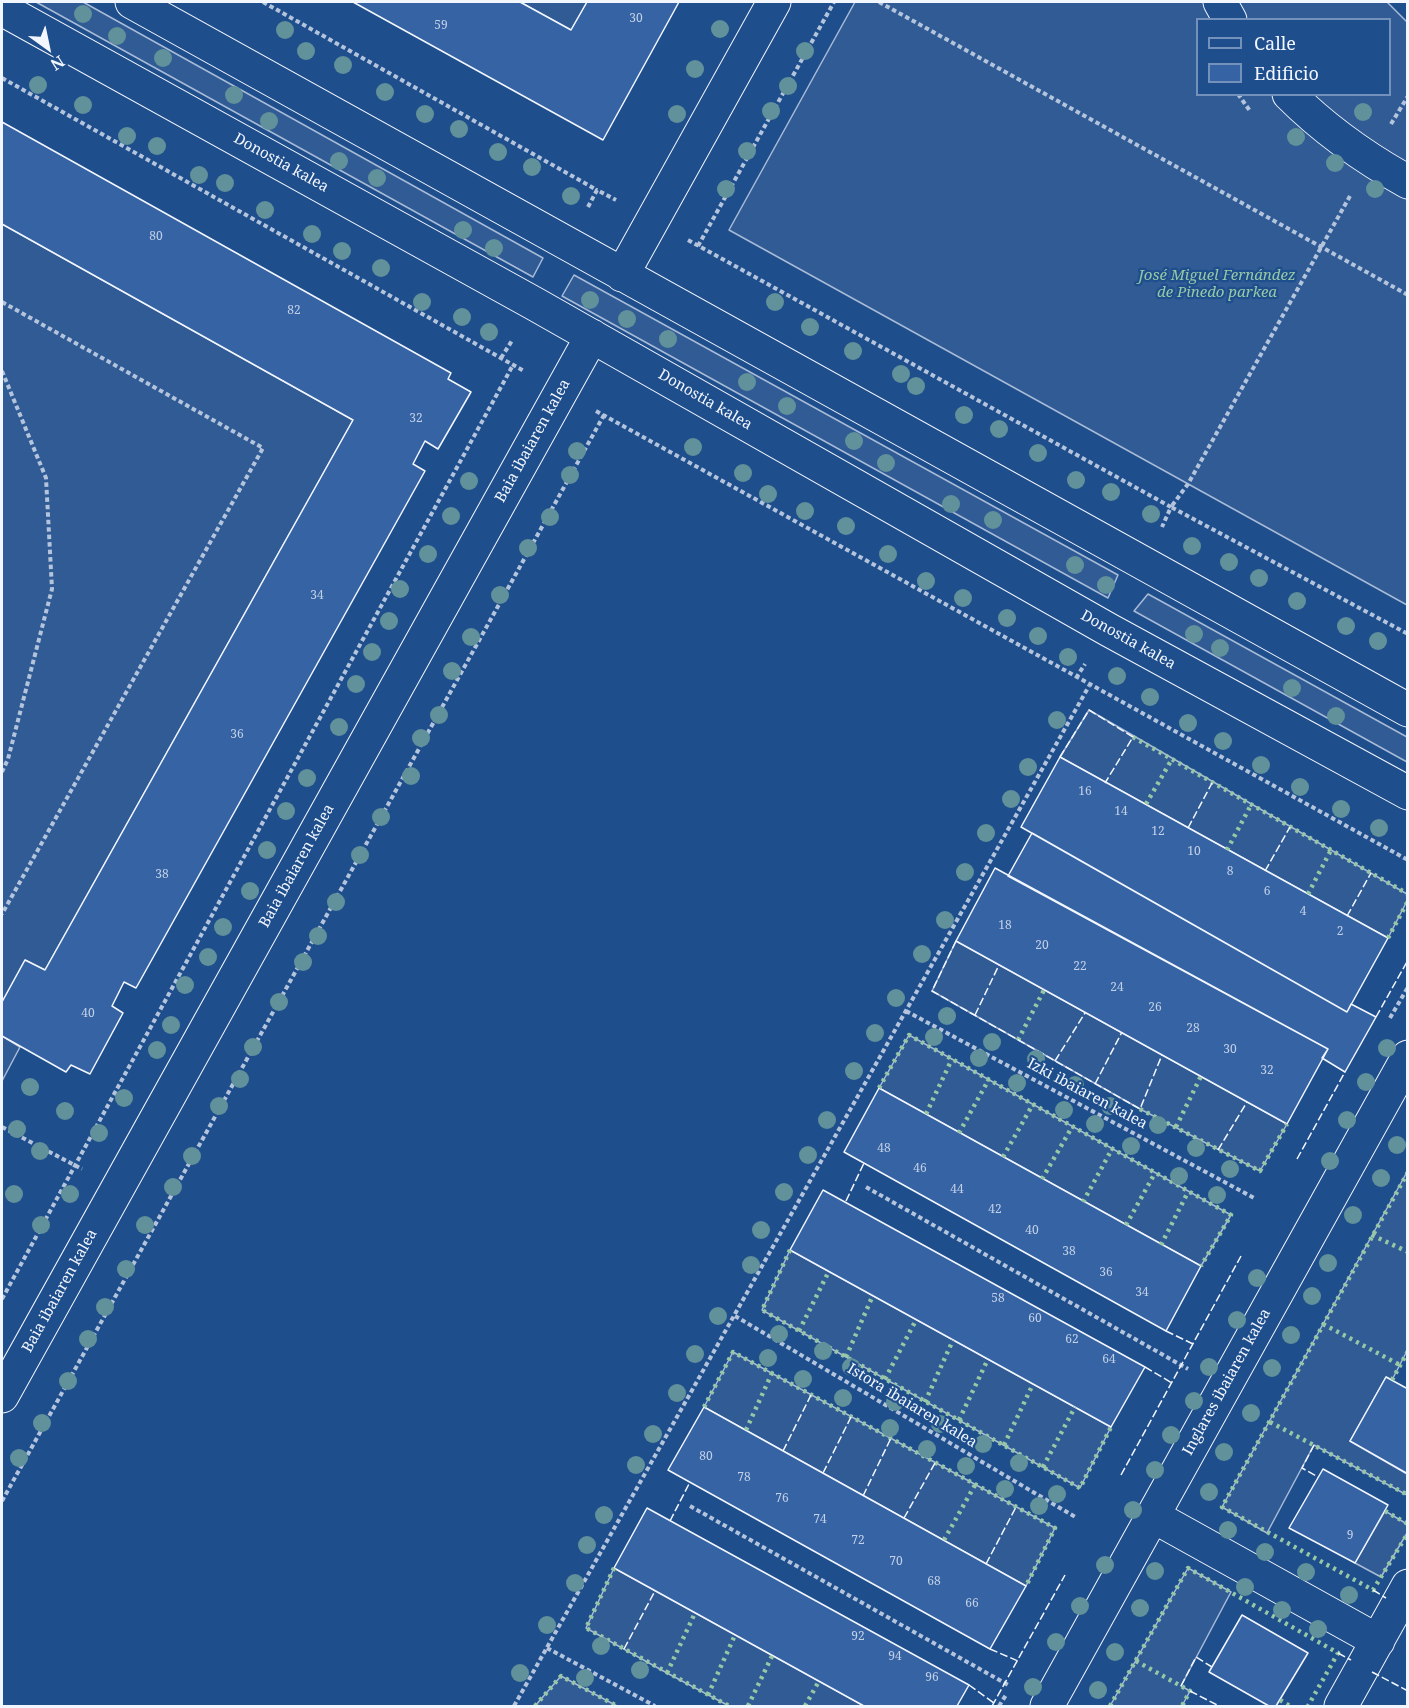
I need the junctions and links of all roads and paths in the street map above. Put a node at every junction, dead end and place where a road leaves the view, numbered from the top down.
1 (132, 2) edge
2 (263, 2) edge
3 (774, 2) edge
4 (834, 2) edge
5 (879, 2) edge
6 (1220, 2) edge
7 (2, 9) edge
8 (1229, 18) edge
9 (2, 78) edge
10 (1291, 96) edge
11 (1407, 96) edge
12 (1370, 161) junction
13 (1407, 182) edge
14 (597, 190) dead end
15 (699, 246) dead end
16 (1321, 248) junction
17 (622, 275) junction
18 (1407, 296) edge
19 (2, 302) edge
20 (592, 336) junction
21 (513, 365) junction
22 (2, 371) edge
23 (561, 391) junction
24 (604, 415) junction
25 (1407, 634) edge
26 (1089, 686) junction
27 (1407, 710) edge
28 (2, 772) edge
29 (1407, 794) edge
30 (1407, 860) edge
31 (2, 915) edge
32 (906, 1011) junction
33 (1407, 1058) edge
34 (866, 1187) dead end
35 (1256, 1199) dead end
36 (2, 1299) edge
37 (735, 1316) junction
38 (1188, 1370) dead end
39 (2, 1396) edge
40 (2, 1501) edge
41 (690, 1506) dead end
42 (1153, 1516) junction
43 (1077, 1518) dead end
44 (1407, 1586) edge
45 (1378, 1641) junction
46 (547, 1648) junction
47 (1010, 1686) dead end
48 (514, 1707) edge
49 (656, 1707) edge
50 (1047, 1707) edge
51 (1341, 1707) edge

1 - 17 street
2 - 14 path
3 - 17 street
4 - 15 path
5 - 16 path
6 - 8 street
7 - 20 street, Donostia kalea
9 - 21 path
10 - 12 street
11 - 12 path
12 - 13 street
12 - 16 path
16 - 18 path
16 - 25 path
17 - 27 street
19 - 31 path
20 - 23 street, Baia ibaiaren kalea
20 - 29 street, Donostia kalea
21 - 23 path
21 - 36 path
22 - 28 path
23 - 24 path
23 - 39 street, Baia ibaiaren kalea
24 - 26 path
24 - 40 path
26 - 30 path
26 - 32 path
32 - 35 path, Izki ibaiaren kalea
32 - 37 path
33 - 42 street, Inglares ibaiaren kalea
34 - 38 path
37 - 43 path, Istora ibaiaren kalea
37 - 46 path
41 - 47 path
42 - 45 street
42 - 50 street, Inglares ibaiaren kalea
44 - 45 street
45 - 51 street
46 - 48 path
46 - 49 path

